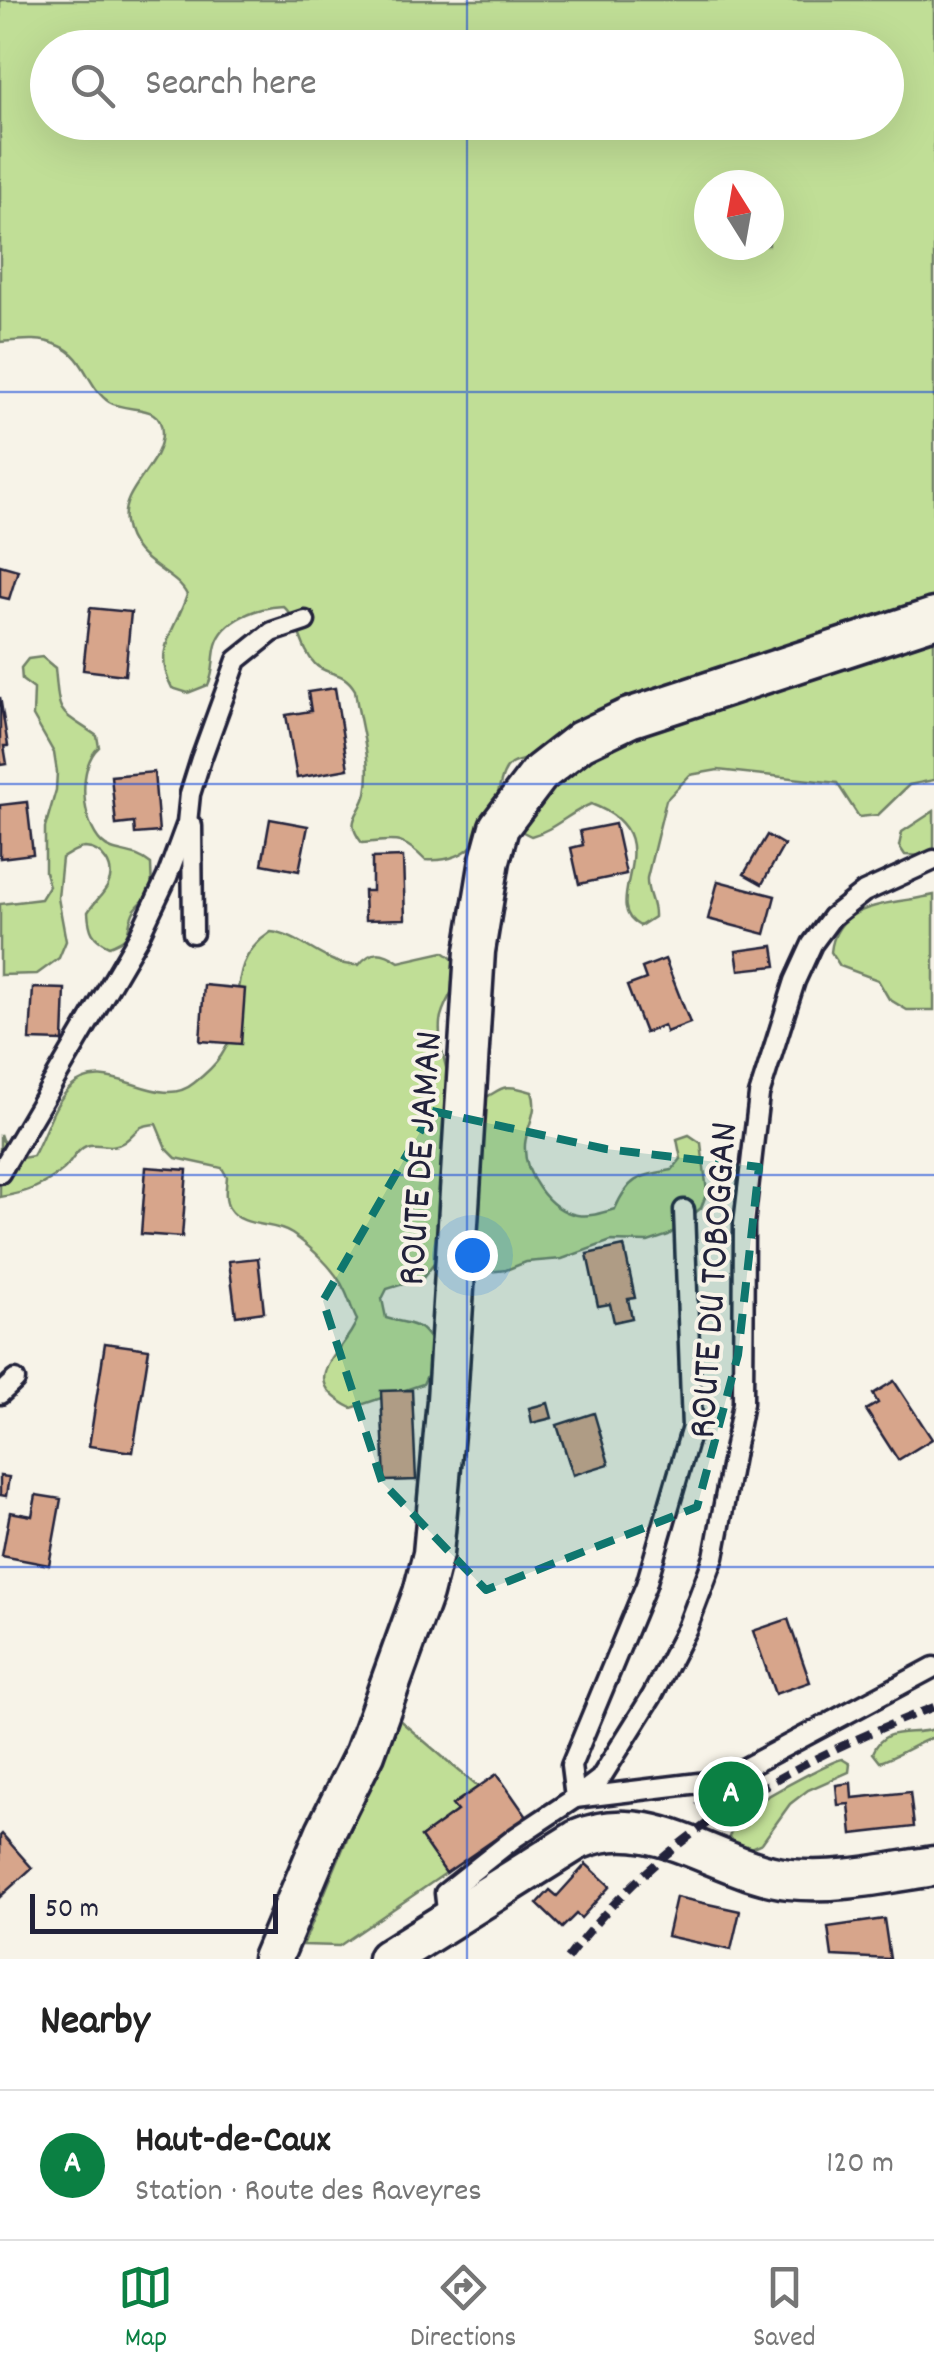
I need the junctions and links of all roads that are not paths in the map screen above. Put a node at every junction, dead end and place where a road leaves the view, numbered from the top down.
1 (934, 618) edge
2 (305, 621) dead end
3 (187, 823) junction
4 (934, 860) edge
5 (193, 934) dead end
6 (0, 1174) edge
7 (684, 1210) dead end
8 (14, 1380) dead end
9 (0, 1394) edge
10 (934, 1668) edge
11 (575, 1798) junction
12 (934, 1866) edge
13 (448, 1919) junction
14 (272, 1959) edge
15 (386, 1959) edge

1 - 14 street, ROUTE DE JAMAN
2 - 3 lane
3 - 5 lane
3 - 6 lane
4 - 11 lane, ROUTE DU TOBOGGAN
7 - 11 lane
8 - 9 lane
10 - 11 lane
11 - 13 lane
12 - 13 street
13 - 15 street

